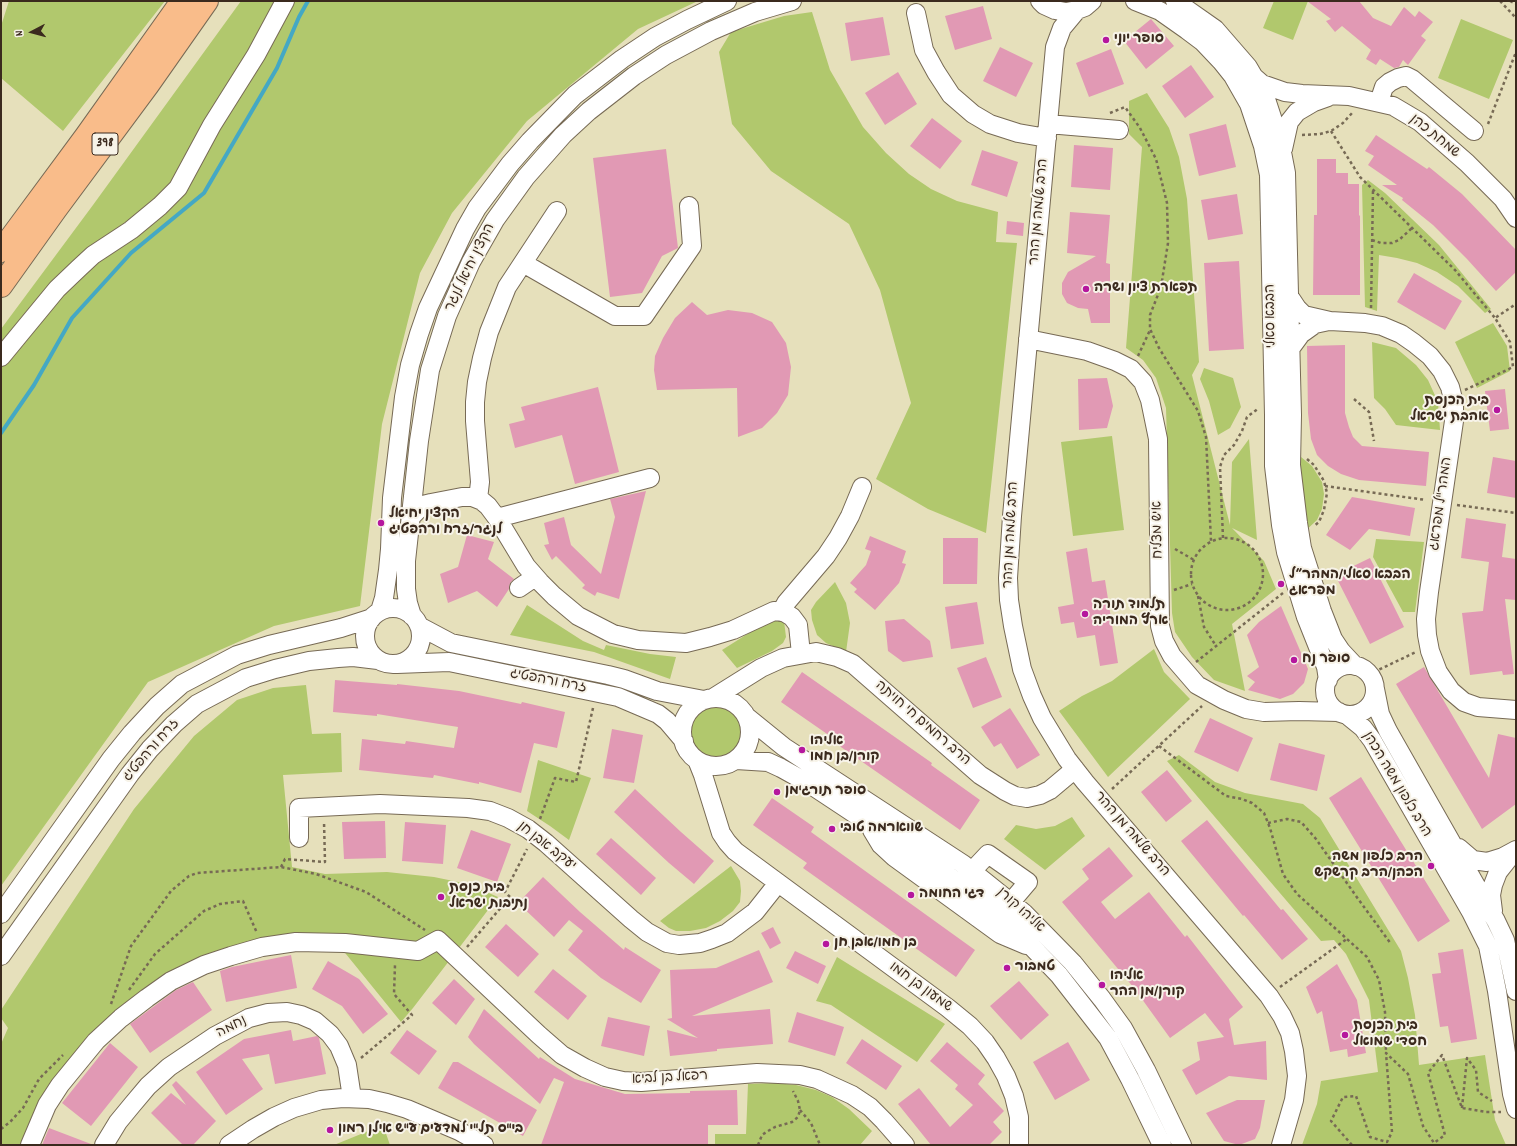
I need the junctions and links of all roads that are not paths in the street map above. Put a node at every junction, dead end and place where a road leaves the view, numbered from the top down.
1 (182, 1) edge
2 (207, 1) edge
3 (285, 1) edge
4 (727, 1) edge
5 (792, 1) edge
6 (1092, 1) edge
7 (1135, 1) edge
8 (1175, 1) edge
9 (1042, 3) edge
10 (1077, 10) junction
11 (916, 13) dead end
12 (1055, 47) junction
13 (1253, 76) junction
14 (1330, 96) junction
15 (1379, 102) junction
16 (1119, 130) dead end
17 (1480, 130) road end
18 (1047, 131) junction
19 (1282, 152) junction
20 (688, 206) dead end
21 (557, 211) dead end
22 (1516, 218) edge
23 (1, 250) edge
24 (522, 263) junction
25 (1, 286) edge
26 (1289, 296) junction
27 (1330, 321) junction
28 (1028, 339) junction
29 (1290, 349) junction
30 (1, 357) edge
31 (650, 478) dead end
32 (862, 487) dead end
33 (478, 499) junction
34 (411, 516) junction
35 (497, 518) junction
36 (535, 576) junction
37 (520, 588) dead end
38 (781, 612) junction
39 (376, 615) junction
40 (416, 621) junction
41 (801, 654) junction
42 (378, 660) junction
43 (397, 664) junction
44 (761, 668) junction
45 (1367, 676) junction
46 (1327, 685) junction
47 (709, 699) junction
48 (1516, 710) edge
49 (1299, 711) junction
50 (1343, 713) junction
51 (745, 714) junction
52 (684, 741) junction
53 (697, 760) junction
54 (732, 762) junction
55 (1075, 769) junction
56 (716, 820) junction
57 (299, 838) dead end
58 (1453, 844) junction
59 (1516, 850) edge
60 (972, 871) junction
61 (778, 883) junction
62 (1011, 902) junction
63 (1, 914) edge
64 (1493, 914) junction
65 (1, 956) edge
66 (1516, 991) edge
67 (352, 1098) junction
68 (1512, 1110) edge
69 (30, 1145) edge
70 (104, 1145) edge
71 (229, 1145) edge
72 (484, 1145) edge
73 (904, 1145) edge
74 (1019, 1145) edge
75 (1162, 1145) edge
76 (1182, 1145) edge
77 (1281, 1145) edge

1 - 23 main road, 398
2 - 25 main road, 398
3 - 30 street
4 - 39 street, הקצין יחיאל לנגר
5 - 34 street, הקצין יחיאל לנגר
6 - 10 street
7 - 46 street, הבבא סאלי
8 - 13 street, הבבא סאלי
9 - 10 street
9 - 12 street
10 - 12 street
11 - 18 street
12 - 18 street, הרב שלמה מן ההר
13 - 14 street, שמחת כהן
13 - 19 street, הבבא סאלי
14 - 15 street, שמחת כהן
14 - 19 street
15 - 17 street
15 - 22 street, שמחת כהן
16 - 18 street
18 - 28 street, הרב שלמה מן ההר
19 - 26 street, הבבא סאלי
20 - 24 street
21 - 24 street
24 - 33 street
26 - 27 street, המהר"ל מפראג
26 - 29 street, הבבא סאלי
27 - 29 street, המהר"ל מפראג
27 - 48 street, המהר"ל מפראג
28 - 49 street, איש מצליח
28 - 55 street, הרב שלמה מן ההר
29 - 45 street, הבבא סאלי
31 - 35 street
32 - 38 street
33 - 34 street
33 - 35 street
34 - 40 street, הקצין יחיאל לנגר
35 - 36 street
36 - 37 street
36 - 38 street
38 - 41 street
39 - 40 street
39 - 42 street
39 - 63 street, זרח ורהפטיג
40 - 43 street
40 - 47 street, זרח ורהפטיג
41 - 44 street, הרב רחמים חי חויתה
41 - 55 street, הרב רחמים חי חויתה
42 - 43 street
42 - 65 street, זרח ורהפטיג
43 - 52 street, זרח ורהפטיג
44 - 47 street
44 - 51 street
45 - 46 street
45 - 50 street
45 - 58 street, הרב כלפון משה הכהן
46 - 49 street
46 - 50 street
47 - 51 street
47 - 52 street
49 - 50 street, איש מצליח
50 - 68 street, הרב כלפון משה הכהן
51 - 54 street
51 - 60 street, אליהו קורן
52 - 53 street
53 - 54 street
53 - 56 street, שמעון בן חמו
54 - 56 street, שמעון בן חמו
54 - 75 street, אליהו קורן
55 - 77 street, הרב שלמה מן ההר
56 - 61 street, שמעון בן חמו
57 - 61 street, יעקב אבן חן
58 - 59 street
58 - 64 street, הרב כלפון משה הכהן
59 - 64 street
60 - 62 street, אליהו קורן
60 - 62 street
61 - 74 street, שמעון בן חמו
62 - 76 street, אליהו קורן
64 - 66 street, הרב כלפון משה הכהן
67 - 70 street, נחמה
67 - 71 street
67 - 72 street
69 - 73 street, רפאל בן לביא

